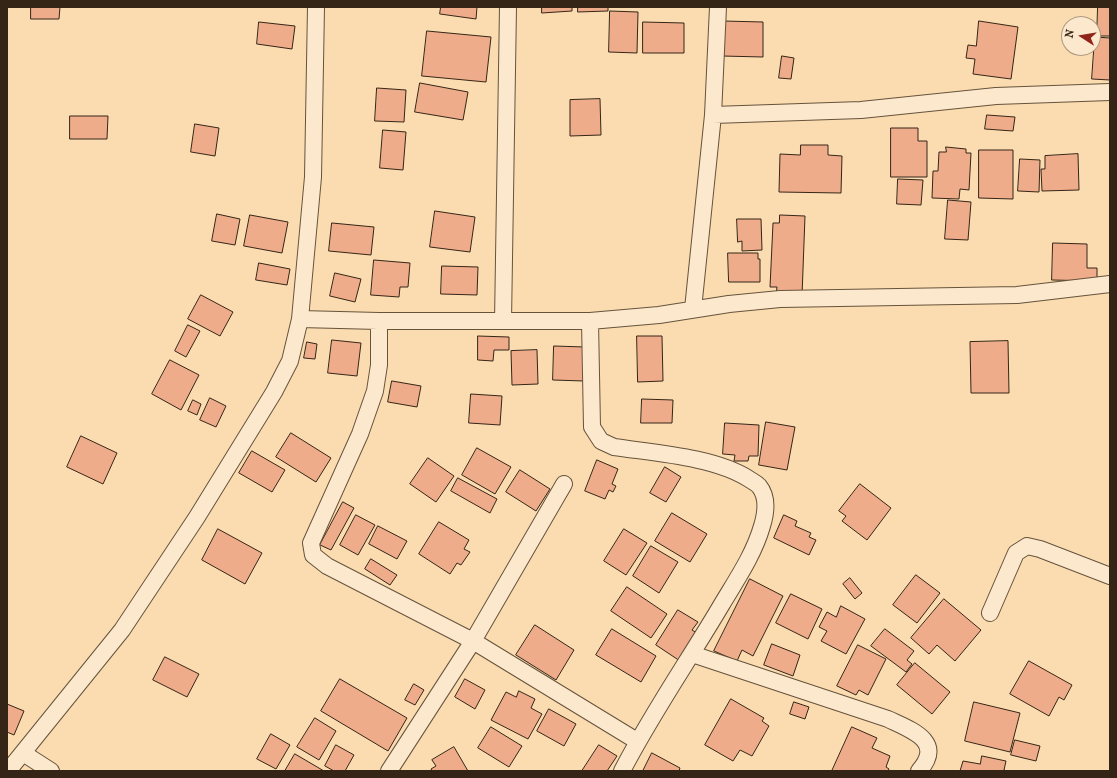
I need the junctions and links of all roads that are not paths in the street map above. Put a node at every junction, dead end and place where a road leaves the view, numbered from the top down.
1 (316, 7) edge
2 (508, 7) edge
3 (718, 7) edge
4 (1110, 92) edge
5 (713, 115) junction
6 (1110, 284) edge
7 (693, 309) junction
8 (300, 318) junction
9 (380, 321) junction
10 (503, 321) junction
11 (590, 321) junction
12 (564, 484) dead end
13 (1110, 576) edge
14 (990, 613) dead end
15 (473, 641) junction
16 (692, 654) junction
17 (637, 741) junction
18 (23, 752) junction
19 (8, 771) edge
20 (51, 771) edge
21 (389, 771) edge
22 (622, 771) edge
23 (919, 771) edge

1 - 8 street
2 - 10 street
3 - 5 street
4 - 5 street
5 - 7 street
6 - 7 street
7 - 11 street
8 - 9 street
8 - 18 street
9 - 10 street
9 - 15 street
10 - 11 street
11 - 16 street
12 - 15 street
13 - 14 street
15 - 17 street
15 - 21 street
16 - 17 street
16 - 23 street
17 - 22 street
18 - 19 street
18 - 20 street

